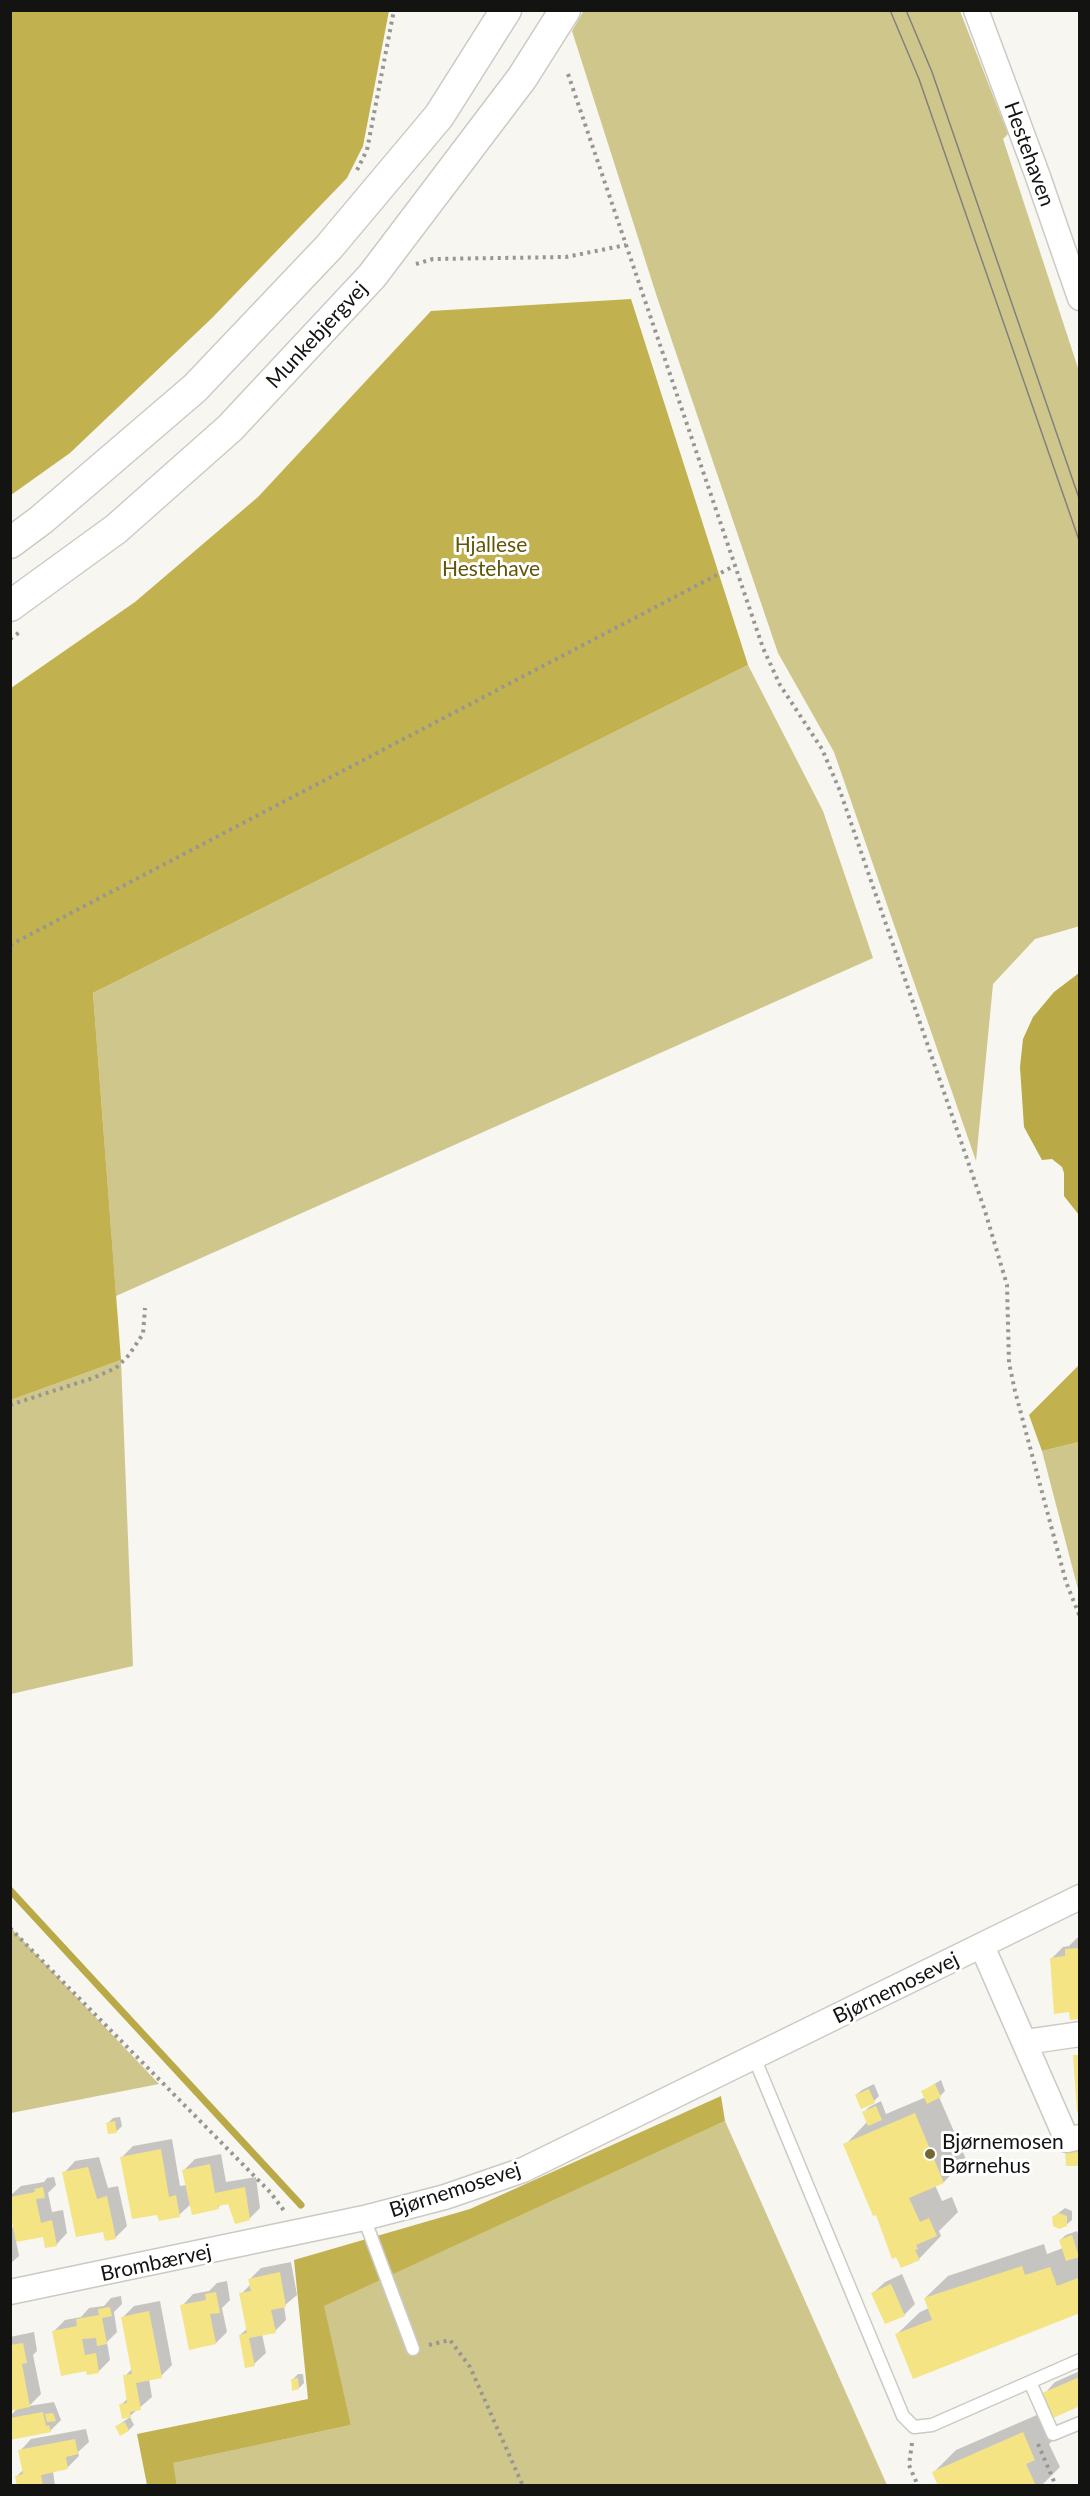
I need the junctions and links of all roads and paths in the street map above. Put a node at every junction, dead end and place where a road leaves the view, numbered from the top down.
1 (394, 10) edge
2 (506, 10) edge
3 (565, 10) edge
4 (976, 10) edge
5 (568, 74) dead end
6 (356, 171) dead end
7 (626, 245) junction
8 (415, 264) dead end
9 (1080, 298) edge
10 (10, 543) edge
11 (734, 566) junction
12 (10, 606) edge
13 (10, 945) edge
14 (145, 1308) dead end
15 (10, 1405) edge
16 (1080, 1617) edge
17 (1080, 1897) edge
18 (10, 1928) edge
19 (982, 1946) junction
20 (1080, 2034) edge
21 (1025, 2042) junction
22 (754, 2057) junction
23 (1080, 2137) edge
24 (364, 2218) junction
25 (301, 2233) junction
26 (10, 2292) edge
27 (413, 2349) joint
28 (1080, 2360) edge
29 (1030, 2382) junction
30 (1080, 2423) edge
31 (914, 2427) junction
32 (523, 2486) edge
33 (918, 2486) edge

1 - 6 path
2 - 10 street
3 - 12 street, Munkebjergvej
4 - 9 street, Hestehaven
5 - 7 path
7 - 8 path
7 - 11 path
11 - 13 path
11 - 16 path
14 - 15 path
17 - 19 street, Bjørnemosevej
18 - 25 path
19 - 21 street, Bjørnemosevej
19 - 22 street, Bjørnemosevej
20 - 21 street
21 - 23 street, Bjørnemosevej
22 - 24 street, Bjørnemosevej
22 - 31 lane
24 - 25 street, Bjørnemosevej
24 - 27 lane
25 - 26 street, Brombærvej
27 - 32 path
28 - 29 lane
29 - 30 lane
29 - 31 lane
31 - 33 path

